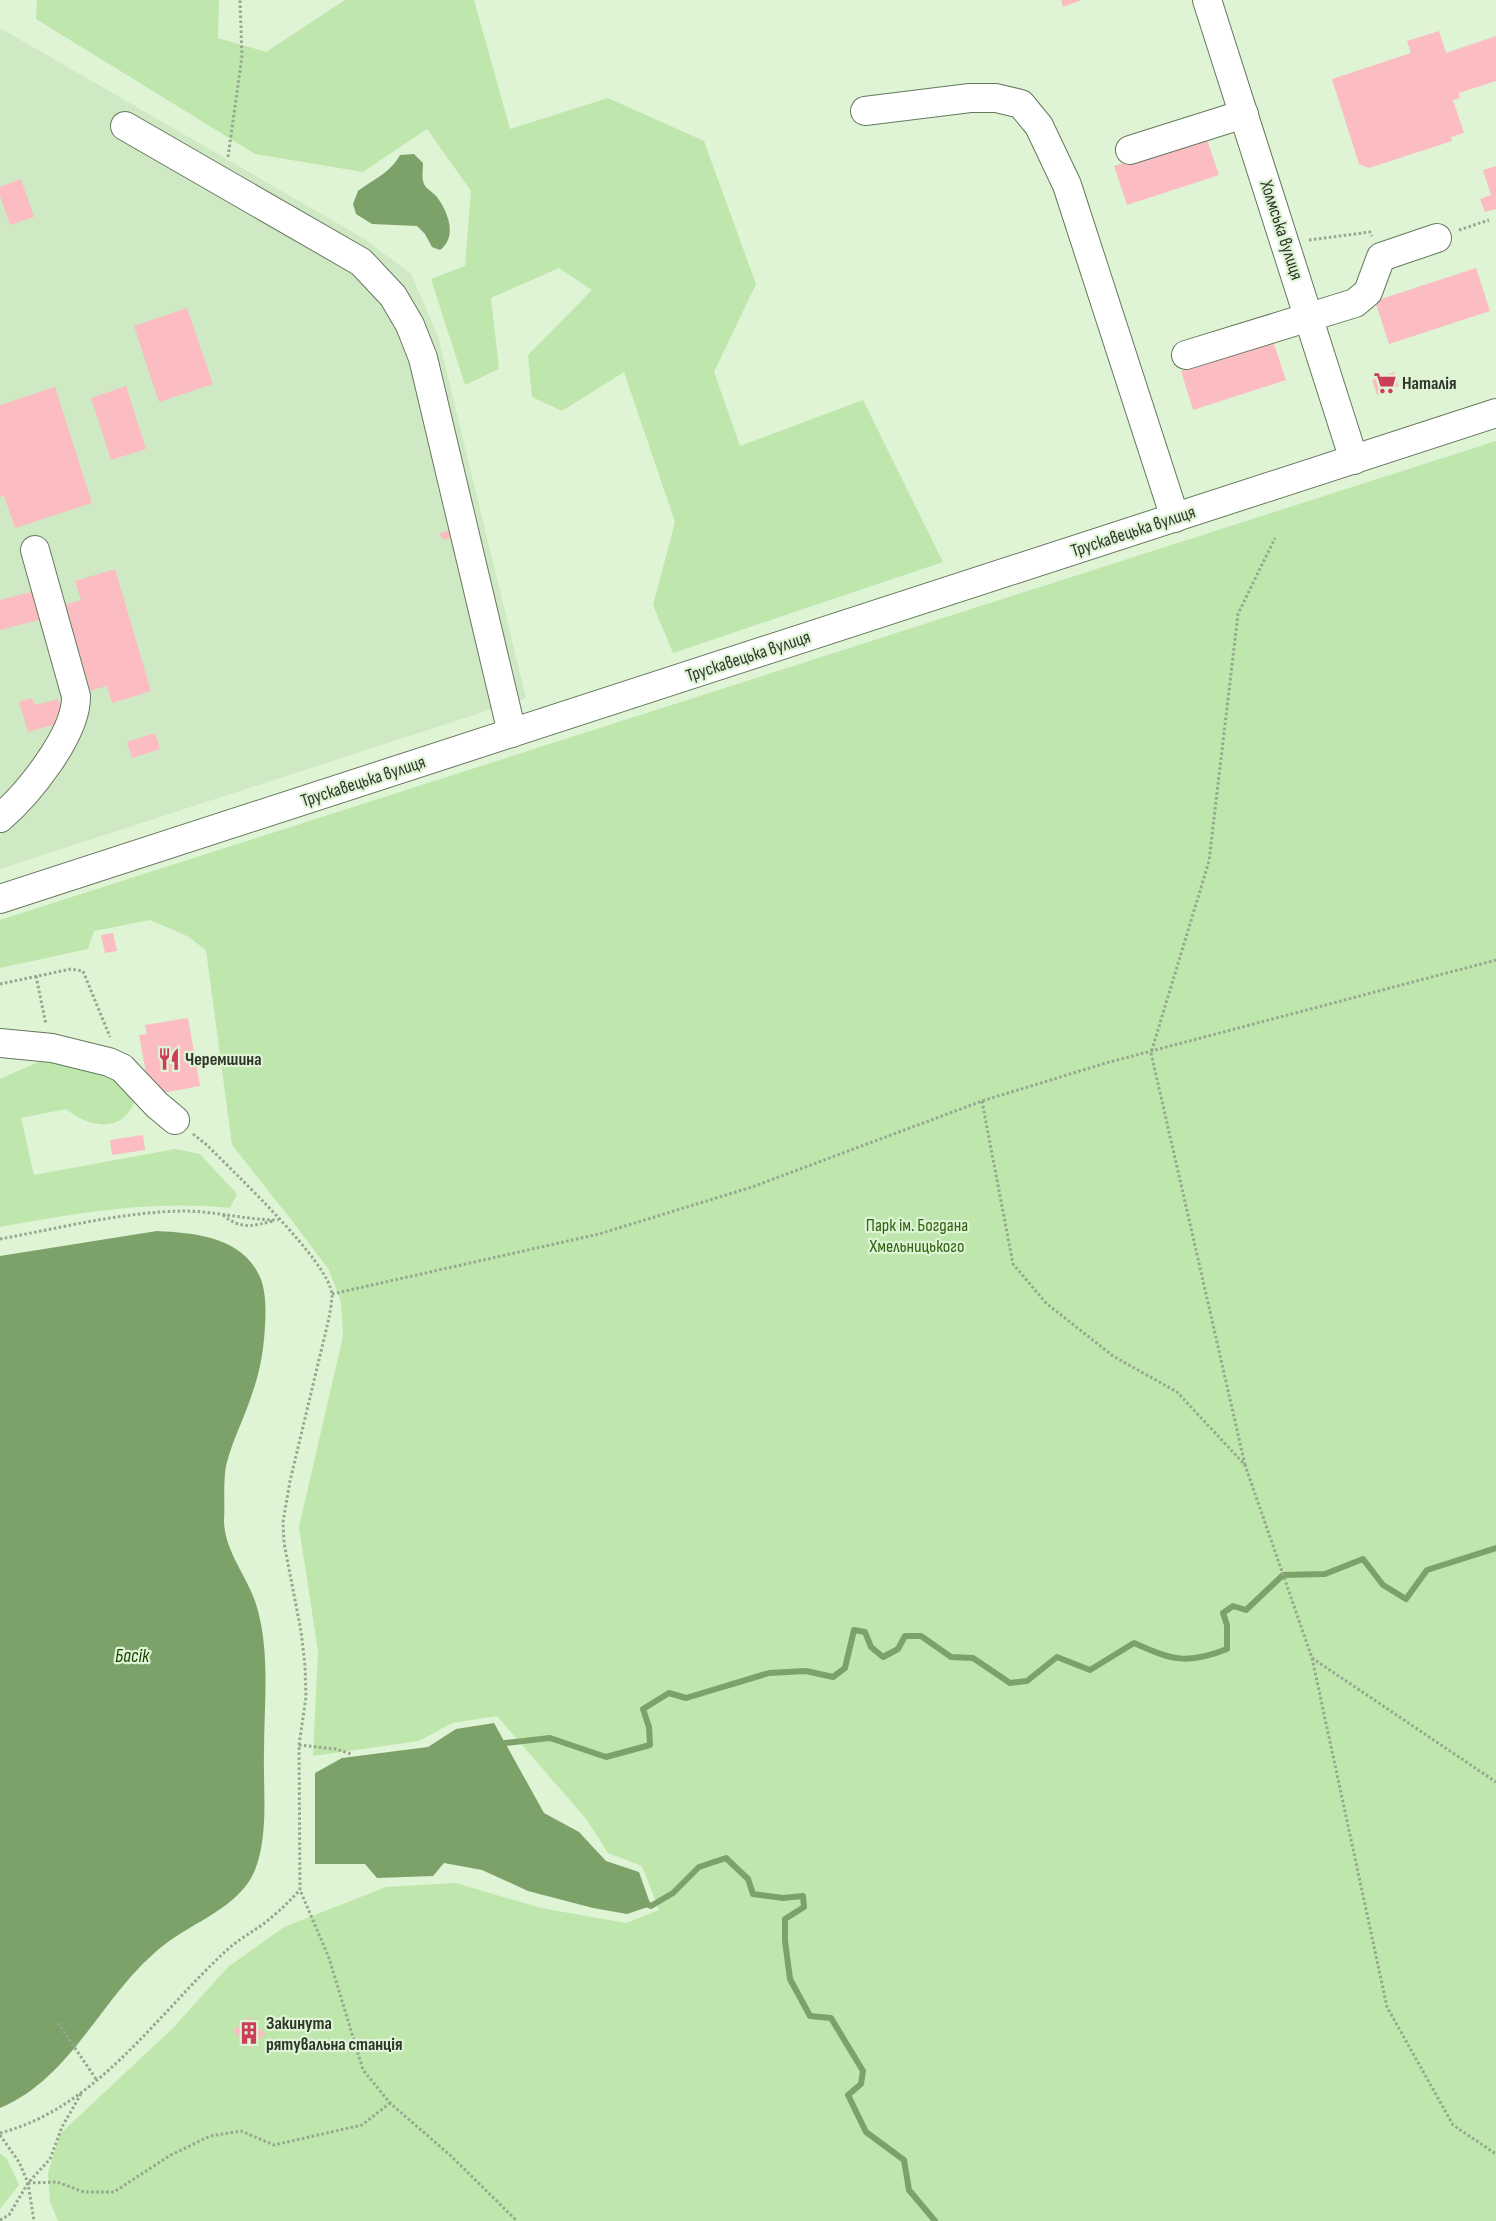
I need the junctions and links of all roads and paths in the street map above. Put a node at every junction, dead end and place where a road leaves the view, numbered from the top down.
1 (240, 0) edge
2 (1208, 0) edge
3 (865, 111) dead end
4 (1244, 114) junction
5 (124, 126) dead end
6 (1130, 150) dead end
7 (224, 183) junction
8 (1489, 220) dead end
9 (1466, 228) dead end
10 (1437, 238) dead end
11 (1286, 242) junction
12 (1380, 257) junction
13 (1310, 317) junction
14 (1186, 355) dead end
15 (1496, 413) edge
16 (1354, 460) junction
17 (1175, 518) junction
18 (1275, 538) dead end
19 (35, 550) dead end
20 (512, 733) junction
21 (0, 818) edge
22 (0, 899) edge
23 (1496, 960) edge
24 (36, 976) junction
25 (0, 984) edge
26 (0, 1043) edge
27 (52, 1048) junction
28 (1151, 1053) junction
29 (122, 1068) junction
30 (982, 1101) junction
31 (175, 1120) joint
32 (222, 1214) junction
33 (279, 1220) junction
34 (0, 1239) edge
35 (332, 1294) junction
36 (1245, 1465) junction
37 (1312, 1658) junction
38 (299, 1745) junction
39 (351, 1754) dead end
40 (1496, 1782) edge
41 (300, 1890) junction
42 (58, 2023) dead end
43 (96, 2079) junction
44 (82, 2092) junction
45 (390, 2103) junction
46 (0, 2134) edge
47 (1496, 2154) edge
48 (28, 2183) junction
49 (0, 2220) edge
50 (34, 2221) edge
51 (517, 2221) edge

1 - 7 path
2 - 4 main road, Холмська вулиця
3 - 17 main road
4 - 6 main road
4 - 11 main road, Холмська вулиця
5 - 7 main road
7 - 20 main road
8 - 9 path
10 - 12 main road
11 - 12 path
11 - 13 main road, Холмська вулиця
12 - 13 main road
13 - 14 main road
13 - 16 main road, Холмська вулиця
15 - 16 main road, Трускавецька вулиця
16 - 17 main road, Трускавецька вулиця
17 - 20 main road, Трускавецька вулиця
18 - 28 path
19 - 21 main road
20 - 22 main road, Трускавецька вулиця
23 - 28 path
24 - 25 path
24 - 27 path
24 - 29 path
26 - 27 main road
27 - 29 main road
28 - 30 path
28 - 36 path
29 - 31 main road
30 - 35 path
30 - 36 path
31 - 33 path
32 - 33 path
32 - 33 path
32 - 34 path
33 - 35 path
35 - 38 path
36 - 37 path
37 - 40 path
37 - 47 path
38 - 39 path
38 - 41 path
41 - 43 path
41 - 45 path
42 - 43 path
43 - 44 path
44 - 46 path
44 - 48 path
45 - 48 path
45 - 51 path
46 - 48 path
48 - 49 path
48 - 50 path

